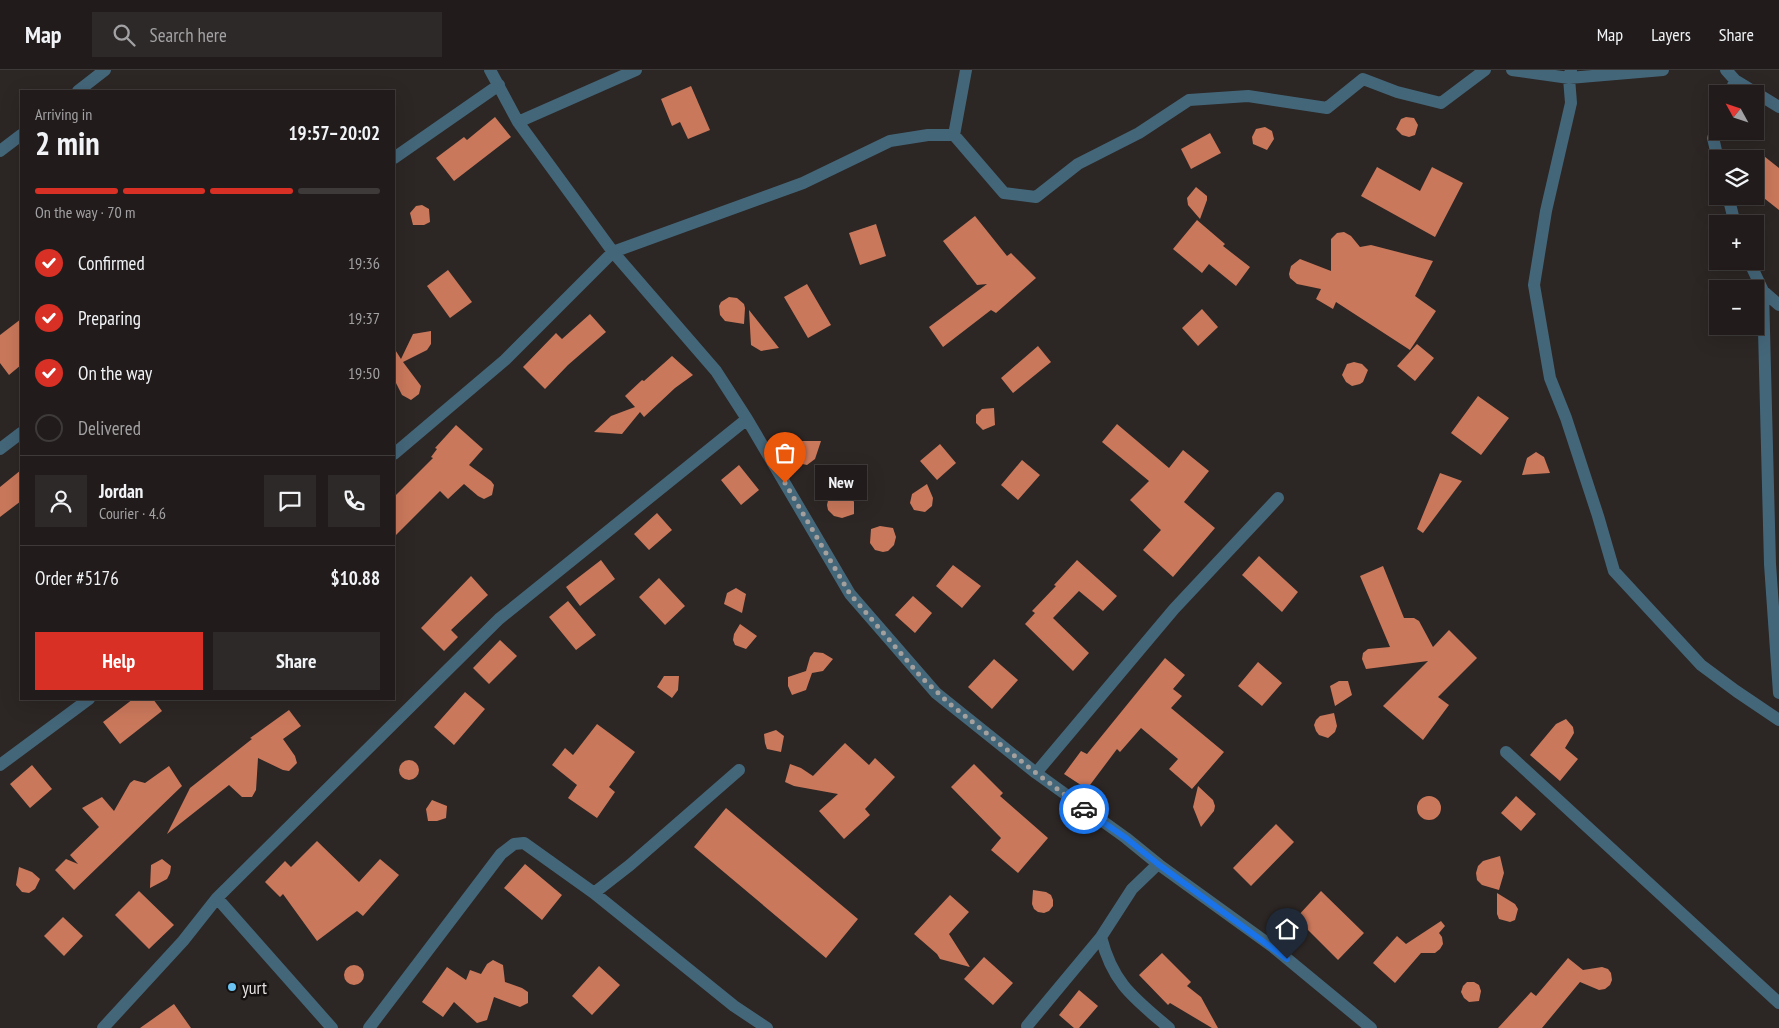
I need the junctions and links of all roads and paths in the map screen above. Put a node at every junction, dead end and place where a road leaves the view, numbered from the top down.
1 (105, 70) edge
2 (490, 70) edge
3 (636, 70) edge
4 (966, 70) edge
5 (1486, 70) edge
6 (1512, 70) edge
7 (1663, 70) edge
8 (1570, 74) edge
9 (1731, 75) edge
10 (499, 86) junction
11 (79, 90) edge
12 (1779, 107) edge
13 (518, 122) junction
14 (954, 135) junction
15 (20, 136) edge
16 (0, 151) edge
17 (395, 157) edge
18 (613, 252) junction
19 (1764, 292) edge
20 (1779, 305) edge
21 (1764, 330) edge
22 (747, 419) junction
23 (20, 434) edge
24 (0, 449) edge
25 (395, 453) edge
26 (1278, 498) dead end
27 (1779, 693) edge
28 (88, 700) edge
29 (1779, 720) edge
30 (1506, 752) dead end
31 (0, 765) edge
32 (739, 770) dead end
33 (1036, 773) junction
34 (1158, 864) junction
35 (594, 893) junction
36 (217, 898) junction
37 (1101, 937) junction
38 (1779, 1003) edge
39 (1027, 1026) dead end
40 (103, 1028) edge
41 (332, 1028) edge
42 (369, 1028) edge
43 (767, 1028) edge
44 (1169, 1028) edge
45 (1371, 1028) edge

1 - 11 street
2 - 10 street
3 - 13 street
4 - 14 street
5 - 14 street
6 - 8 street
7 - 8 street
8 - 29 street
9 - 12 street
10 - 13 street
10 - 17 street
13 - 18 street
14 - 18 street
15 - 16 street
18 - 22 street
18 - 25 street
19 - 20 street
21 - 27 street
22 - 33 street
22 - 36 street
23 - 24 street
26 - 33 street
28 - 31 street
30 - 38 street
32 - 35 street
33 - 34 street
34 - 37 street
34 - 45 street
35 - 42 street
35 - 43 street
36 - 40 street
36 - 41 street
37 - 39 street
37 - 44 street

